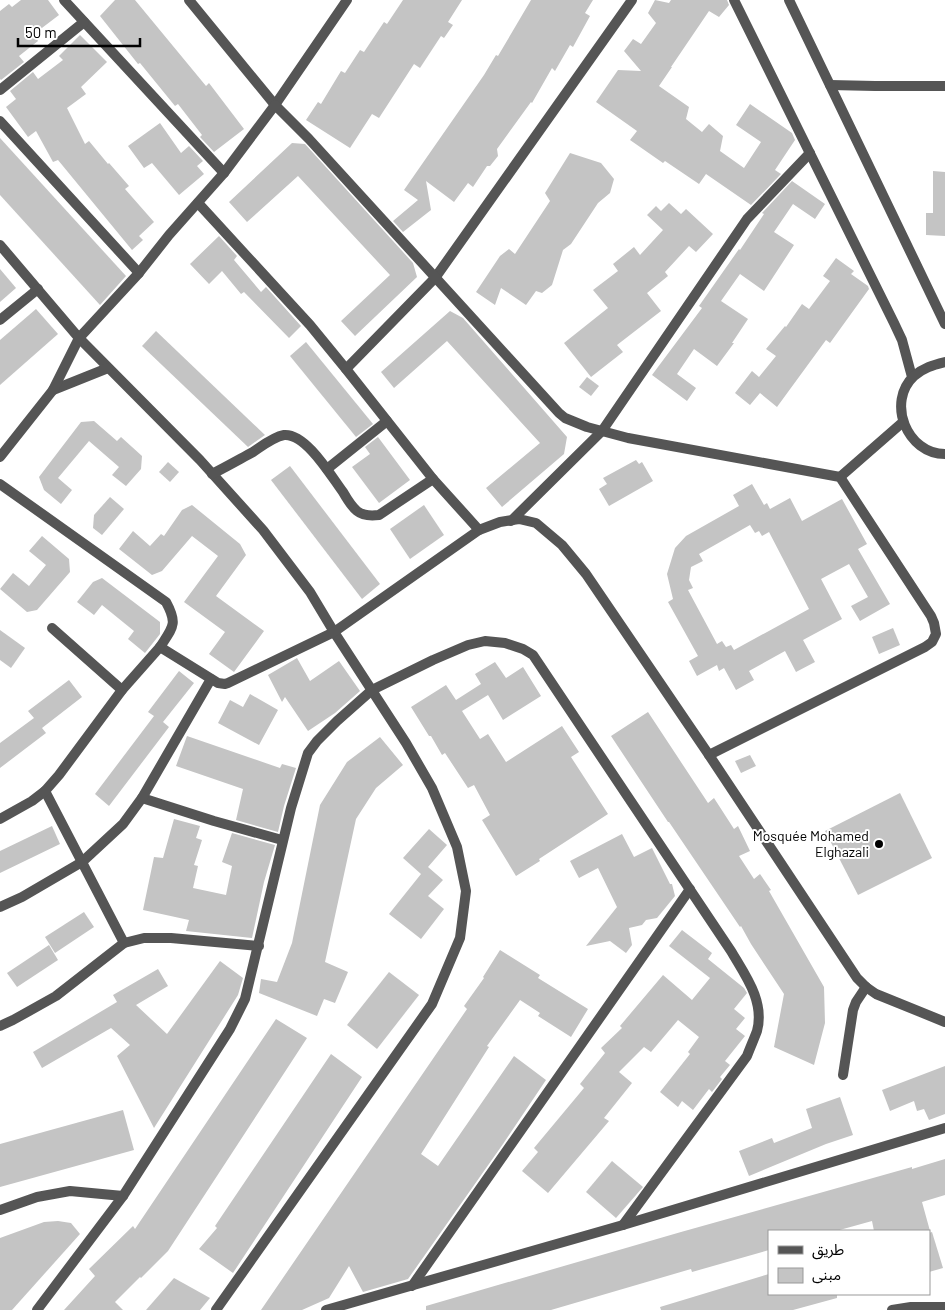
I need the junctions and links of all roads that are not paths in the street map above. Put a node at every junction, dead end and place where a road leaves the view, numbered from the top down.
1 (64, 0) edge
2 (190, 0) edge
3 (348, 0) edge
4 (632, 0) edge
5 (734, 0) edge
6 (789, 0) edge
7 (84, 22) junction
8 (830, 85) junction
9 (945, 86) edge
10 (0, 90) edge
11 (275, 105) junction
12 (0, 121) edge
13 (810, 153) junction
14 (224, 173) junction
15 (198, 203) junction
16 (0, 245) edge
17 (139, 273) junction
18 (435, 278) junction
19 (38, 289) junction
20 (0, 320) edge
21 (945, 324) edge
22 (79, 338) junction
23 (945, 362) edge
24 (108, 368) junction
25 (346, 369) junction
26 (912, 377) junction
27 (53, 390) junction
28 (387, 421) junction
29 (903, 422) junction
30 (602, 431) junction
31 (945, 454) edge
32 (0, 457) edge
33 (327, 469) junction
34 (212, 474) junction
35 (840, 477) junction
36 (433, 479) junction
37 (0, 484) edge
38 (511, 520) junction
39 (479, 530) junction
40 (52, 628) dead end
41 (334, 632) junction
42 (160, 647) junction
43 (211, 679) junction
44 (122, 690) junction
45 (372, 690) junction
46 (709, 755) junction
47 (45, 791) junction
48 (142, 798) junction
49 (0, 819) edge
50 (282, 840) junction
51 (82, 862) junction
52 (690, 890) junction
53 (0, 907) edge
54 (124, 943) junction
55 (259, 946) junction
56 (866, 987) junction
57 (945, 1022) edge
58 (0, 1026) edge
59 (843, 1075) dead end
60 (945, 1128) edge
61 (122, 1196) junction
62 (0, 1210) edge
63 (623, 1225) junction
64 (412, 1286) junction
65 (945, 1307) edge
66 (37, 1310) edge
67 (216, 1310) edge
68 (326, 1310) edge
69 (892, 1310) edge

1 - 7 street
2 - 11 street
3 - 11 street
4 - 18 street
5 - 13 street
6 - 8 street
7 - 10 street
7 - 14 street
8 - 9 street
8 - 21 street
11 - 14 street
11 - 18 street
12 - 17 street
13 - 26 street
13 - 30 street
14 - 15 street
15 - 17 street
15 - 25 street
16 - 19 street
17 - 22 street
18 - 25 street
18 - 30 street
19 - 20 street
19 - 22 street
22 - 24 street
22 - 27 street
23 - 26 street
24 - 27 street
24 - 34 street
25 - 28 street
26 - 29 street
27 - 32 street
28 - 33 street
28 - 36 street
29 - 31 street
29 - 35 street
30 - 35 street
30 - 38 street
33 - 34 street
33 - 36 street
34 - 41 street
35 - 46 street
36 - 39 street
37 - 42 street
38 - 39 street
38 - 46 street
39 - 41 street
40 - 44 street
41 - 43 street
41 - 45 street
42 - 43 street
42 - 44 street
43 - 48 street
44 - 47 street
45 - 50 street
45 - 52 street
45 - 67 street
46 - 56 street
47 - 49 street
47 - 51 street
48 - 50 street
48 - 51 street
50 - 55 street
51 - 53 street
51 - 54 street
52 - 63 street
52 - 64 street
54 - 55 street
54 - 58 street
55 - 61 street
56 - 57 street
56 - 59 street
60 - 63 street
61 - 62 street
61 - 66 street
63 - 64 street
64 - 68 street
65 - 69 street

